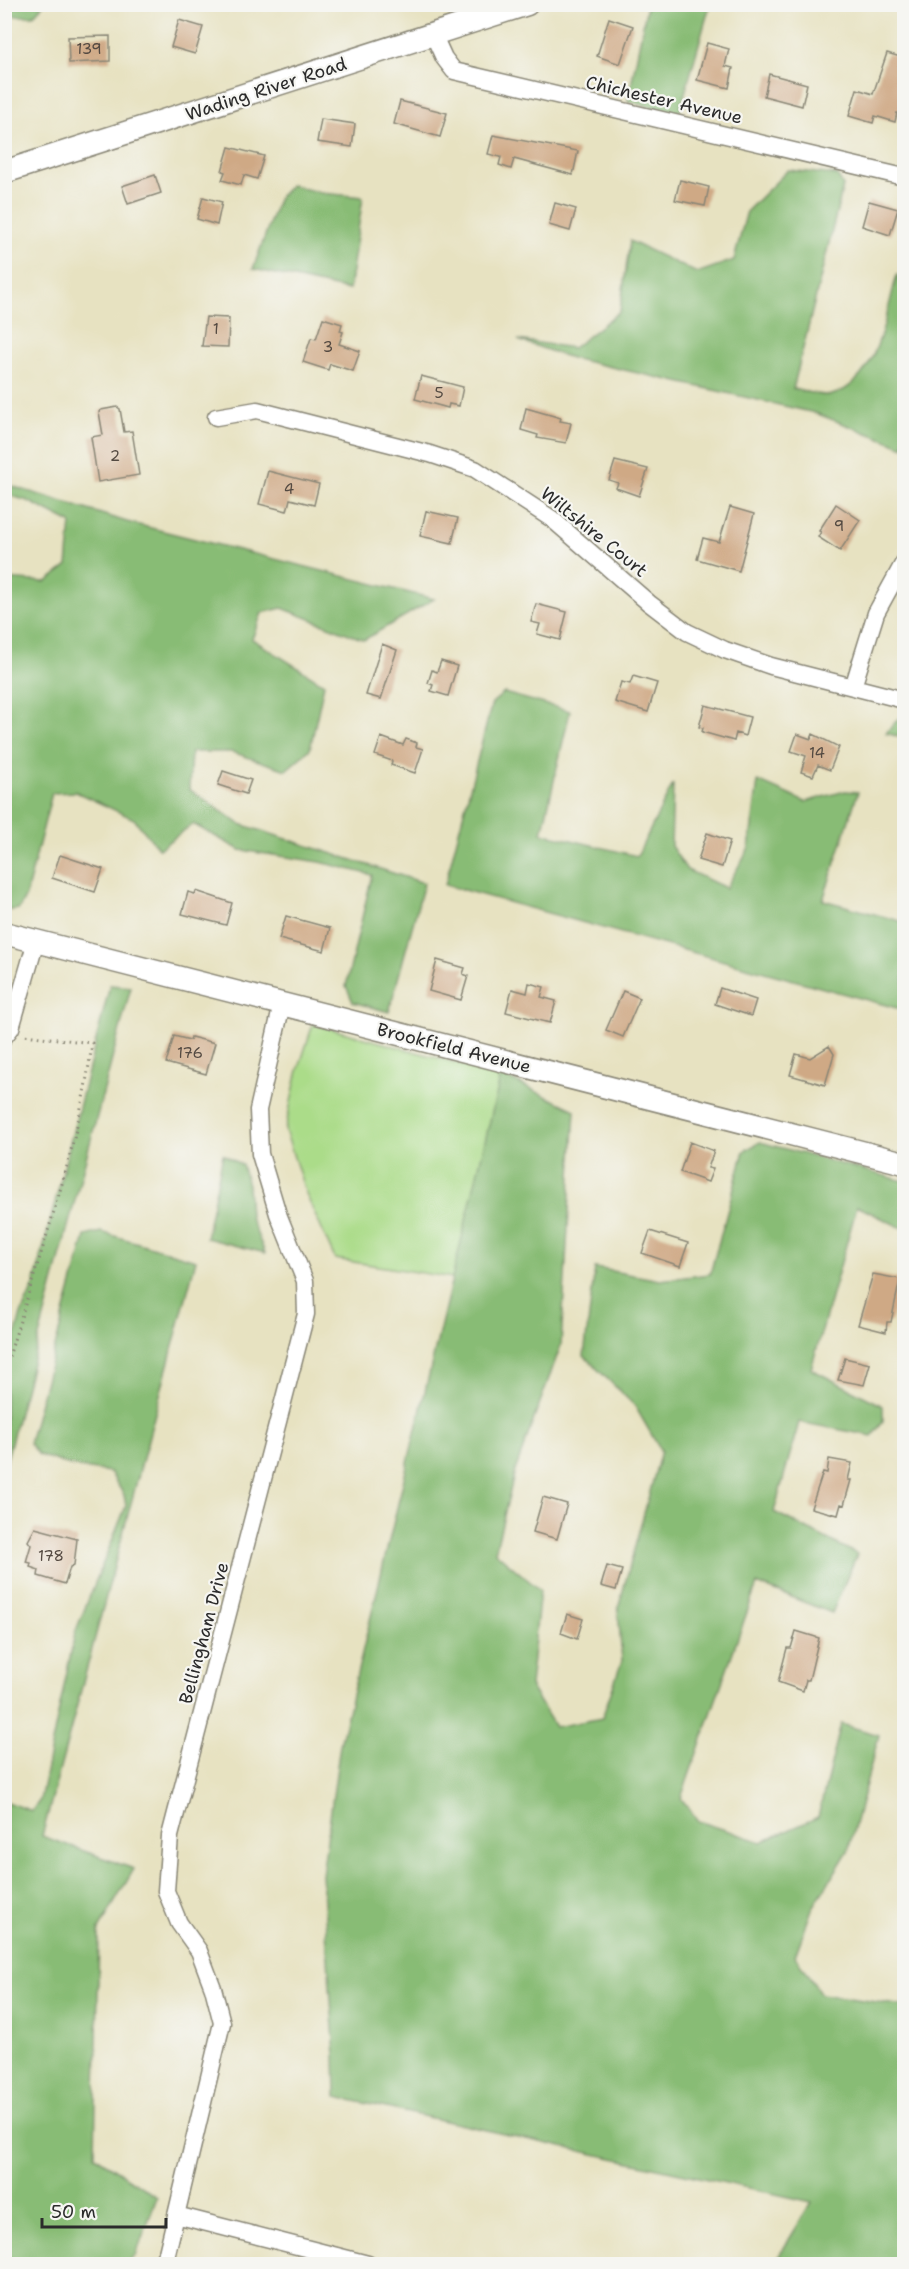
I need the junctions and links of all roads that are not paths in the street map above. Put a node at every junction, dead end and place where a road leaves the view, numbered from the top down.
1 (526, 4) edge
2 (434, 36) junction
3 (4, 172) edge
4 (904, 177) edge
5 (216, 417) dead end
6 (904, 562) edge
7 (853, 687) junction
8 (904, 700) edge
9 (5, 935) edge
10 (36, 941) junction
11 (282, 1004) junction
12 (9, 1015) edge
13 (4, 1037) edge
14 (904, 1163) edge
15 (176, 2215) junction
16 (160, 2265) edge
17 (368, 2265) edge

1 - 2 main road, Wading River Road
2 - 3 main road, Wading River Road
2 - 4 street, Chichester Avenue
5 - 7 street, Wiltshire Court
6 - 7 street
7 - 8 street, Wiltshire Court
9 - 10 main road, Brookfield Avenue
10 - 11 main road, Brookfield Avenue
10 - 12 street
11 - 14 main road, Brookfield Avenue
11 - 15 street, Bellingham Drive
12 - 13 street
15 - 16 street, Bellingham Drive
15 - 17 street

